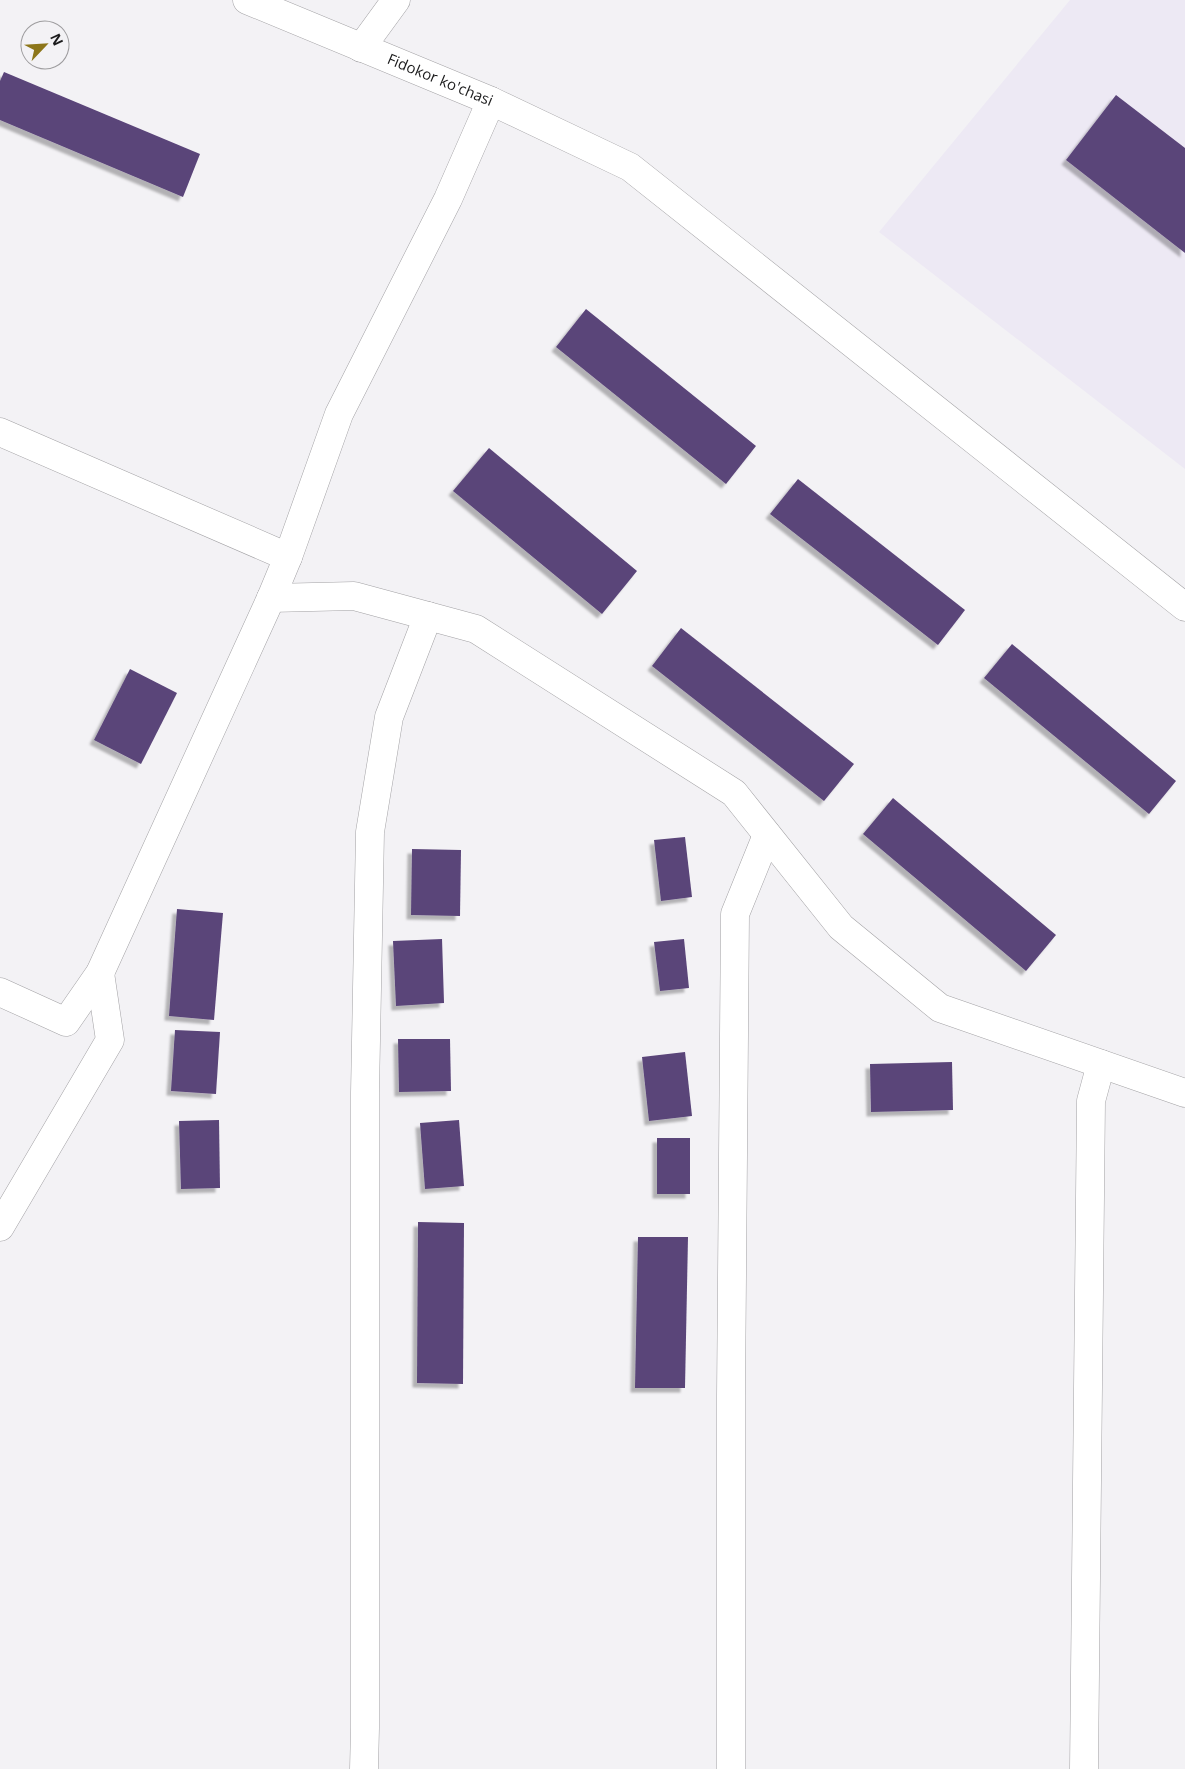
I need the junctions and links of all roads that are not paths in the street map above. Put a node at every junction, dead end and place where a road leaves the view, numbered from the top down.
1 (247, 0) edge
2 (396, 0) edge
3 (285, 7) edge
4 (361, 48) junction
5 (491, 101) junction
6 (0, 432) edge
7 (288, 557) junction
8 (272, 598) junction
9 (1185, 607) edge
10 (428, 616) junction
11 (767, 834) junction
12 (100, 973) junction
13 (0, 992) edge
14 (1101, 1064) junction
15 (1185, 1094) edge
16 (0, 1227) edge
17 (364, 1769) edge
18 (731, 1769) edge
19 (1084, 1769) edge

1 - 3 street, Fidokor ko'chasi
2 - 4 street
3 - 4 street, Fidokor ko'chasi
4 - 5 street, Fidokor ko'chasi
5 - 7 street
5 - 9 street, Fidokor ko'chasi
6 - 7 street
7 - 8 street
8 - 10 street
8 - 12 street
10 - 11 street
10 - 17 street
11 - 14 street
11 - 18 street
12 - 13 street
12 - 16 street
14 - 15 street
14 - 19 street

